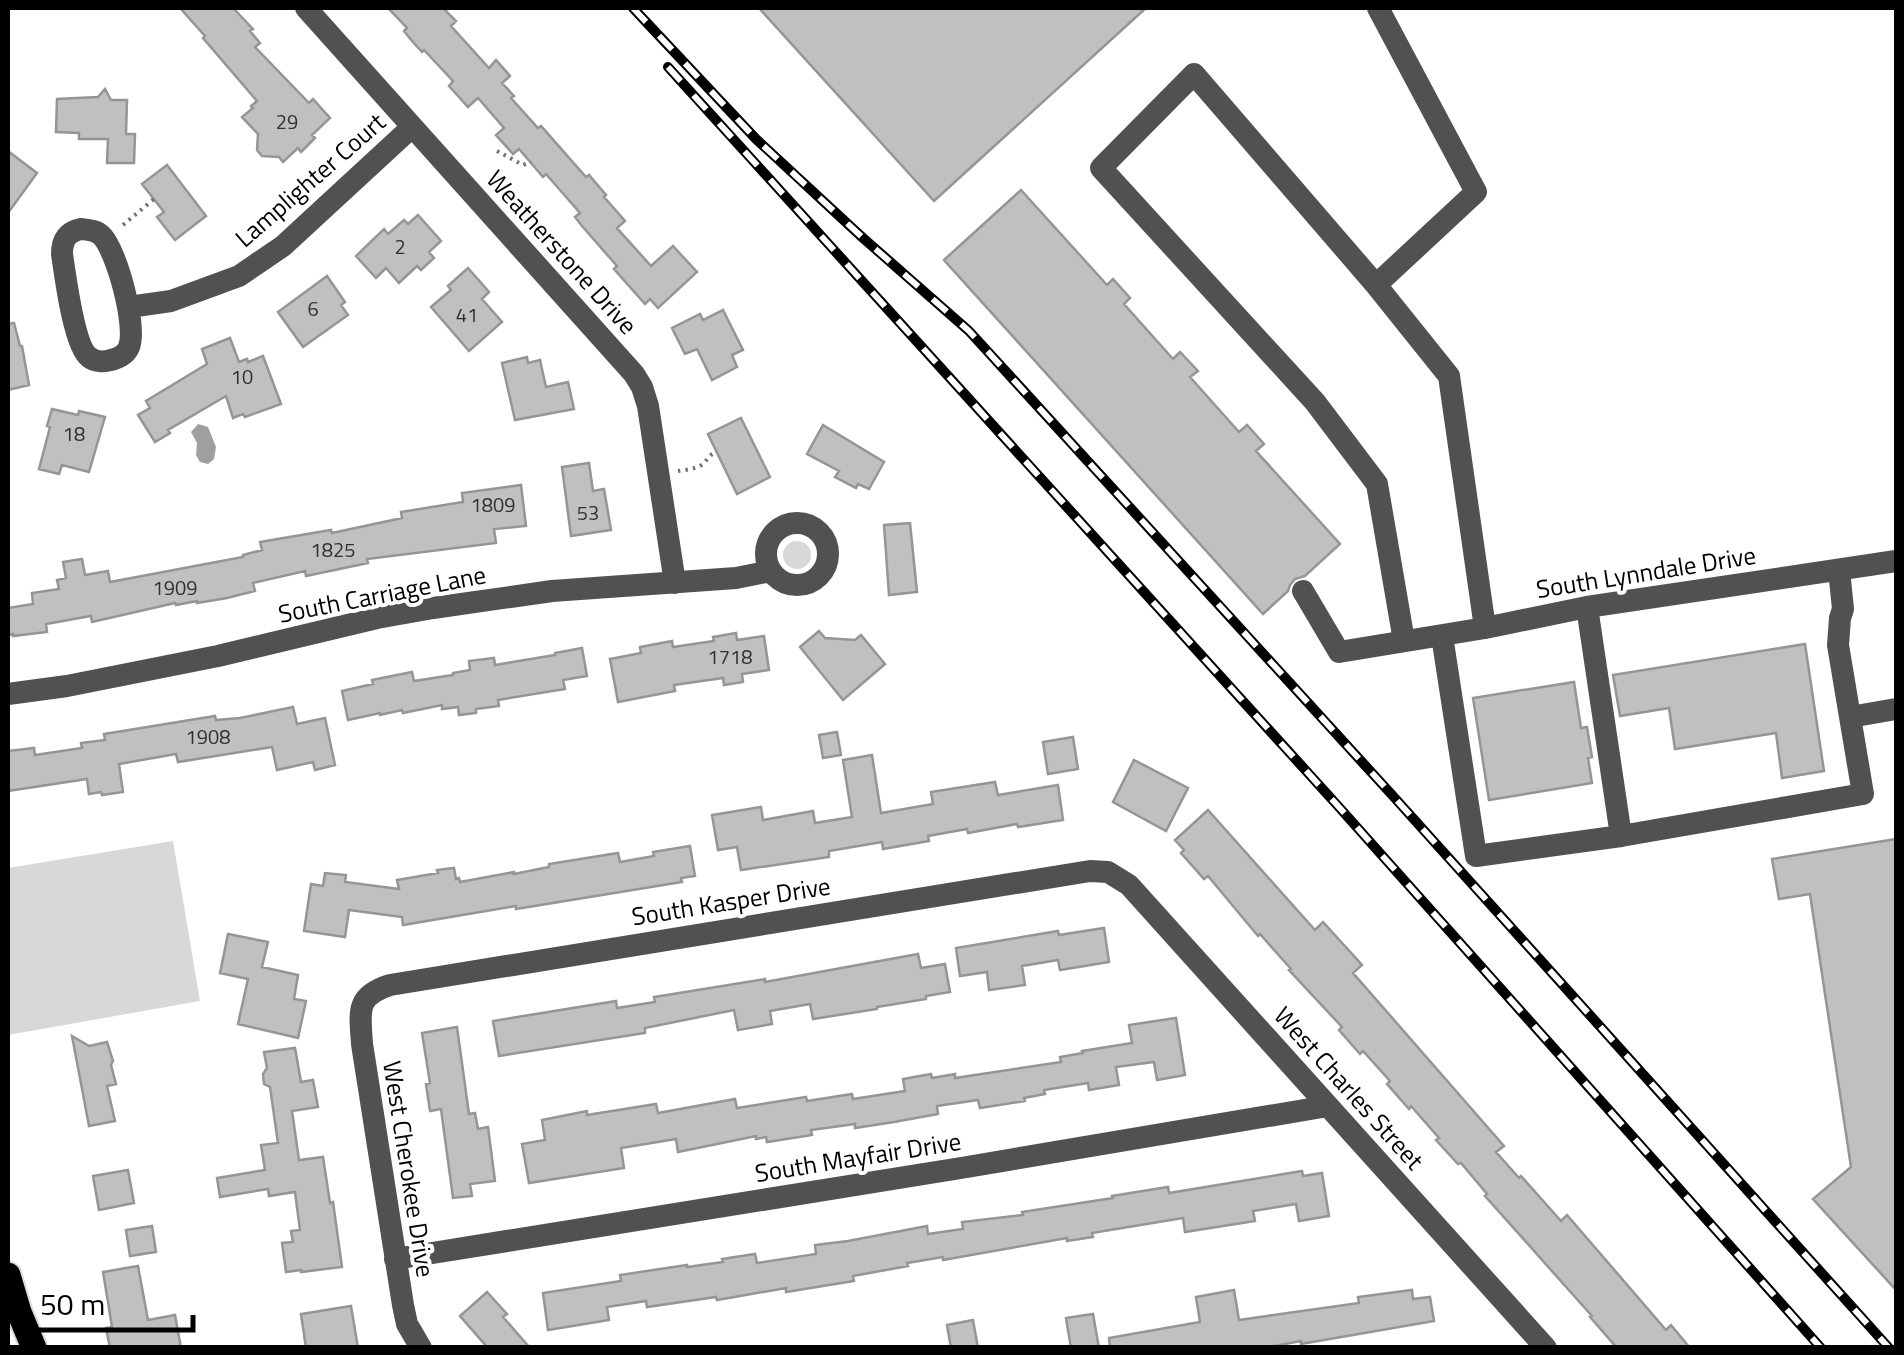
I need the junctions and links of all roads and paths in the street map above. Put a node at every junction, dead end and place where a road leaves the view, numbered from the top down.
1 (306, 8) edge
2 (1378, 8) edge
3 (412, 126) junction
4 (497, 151) dead end
5 (530, 162) dead end
6 (154, 199) dead end
7 (104, 238) junction
8 (1376, 285) junction
9 (130, 307) junction
10 (716, 452) dead end
11 (659, 475) junction
12 (1896, 561) edge
13 (1839, 570) junction
14 (771, 572) dead end
15 (675, 583) junction
16 (1303, 591) dead end
17 (1587, 608) junction
18 (1486, 628) junction
19 (1442, 636) junction
20 (1404, 641) junction
21 (8, 694) edge
22 (1896, 709) edge
23 (1850, 718) junction
24 (1621, 836) junction
25 (1108, 872) joint
26 (367, 996) joint
27 (1328, 1106) junction
28 (396, 1258) junction
29 (8, 1275) edge
30 (34, 1348) edge
31 (421, 1348) edge
32 (1546, 1348) edge

1 - 3 street, Weatherstone Drive
2 - 8 street
3 - 9 street, Lamplighter Court
3 - 11 street, Weatherstone Drive
4 - 5 path
6 - 7 path
7 - 9 street
7 - 9 street
8 - 18 street
8 - 20 street
10 - 11 path
11 - 15 street, Weatherstone Drive
12 - 13 street, South Lynndale Drive
13 - 17 street, South Lynndale Drive
13 - 23 street
14 - 15 street, South Carriage Lane
15 - 21 street, South Carriage Lane
16 - 20 street, South Lynndale Drive
17 - 18 street, South Lynndale Drive
17 - 24 street
18 - 19 street, South Lynndale Drive
19 - 20 street, South Lynndale Drive
19 - 24 street
22 - 23 street
23 - 24 street
25 - 26 street, South Kasper Drive
25 - 27 street, West Charles Street
26 - 28 street, West Cherokee Drive
27 - 28 street, South Mayfair Drive
27 - 32 street, West Charles Street
28 - 31 street, West Cherokee Drive
29 - 30 main road

